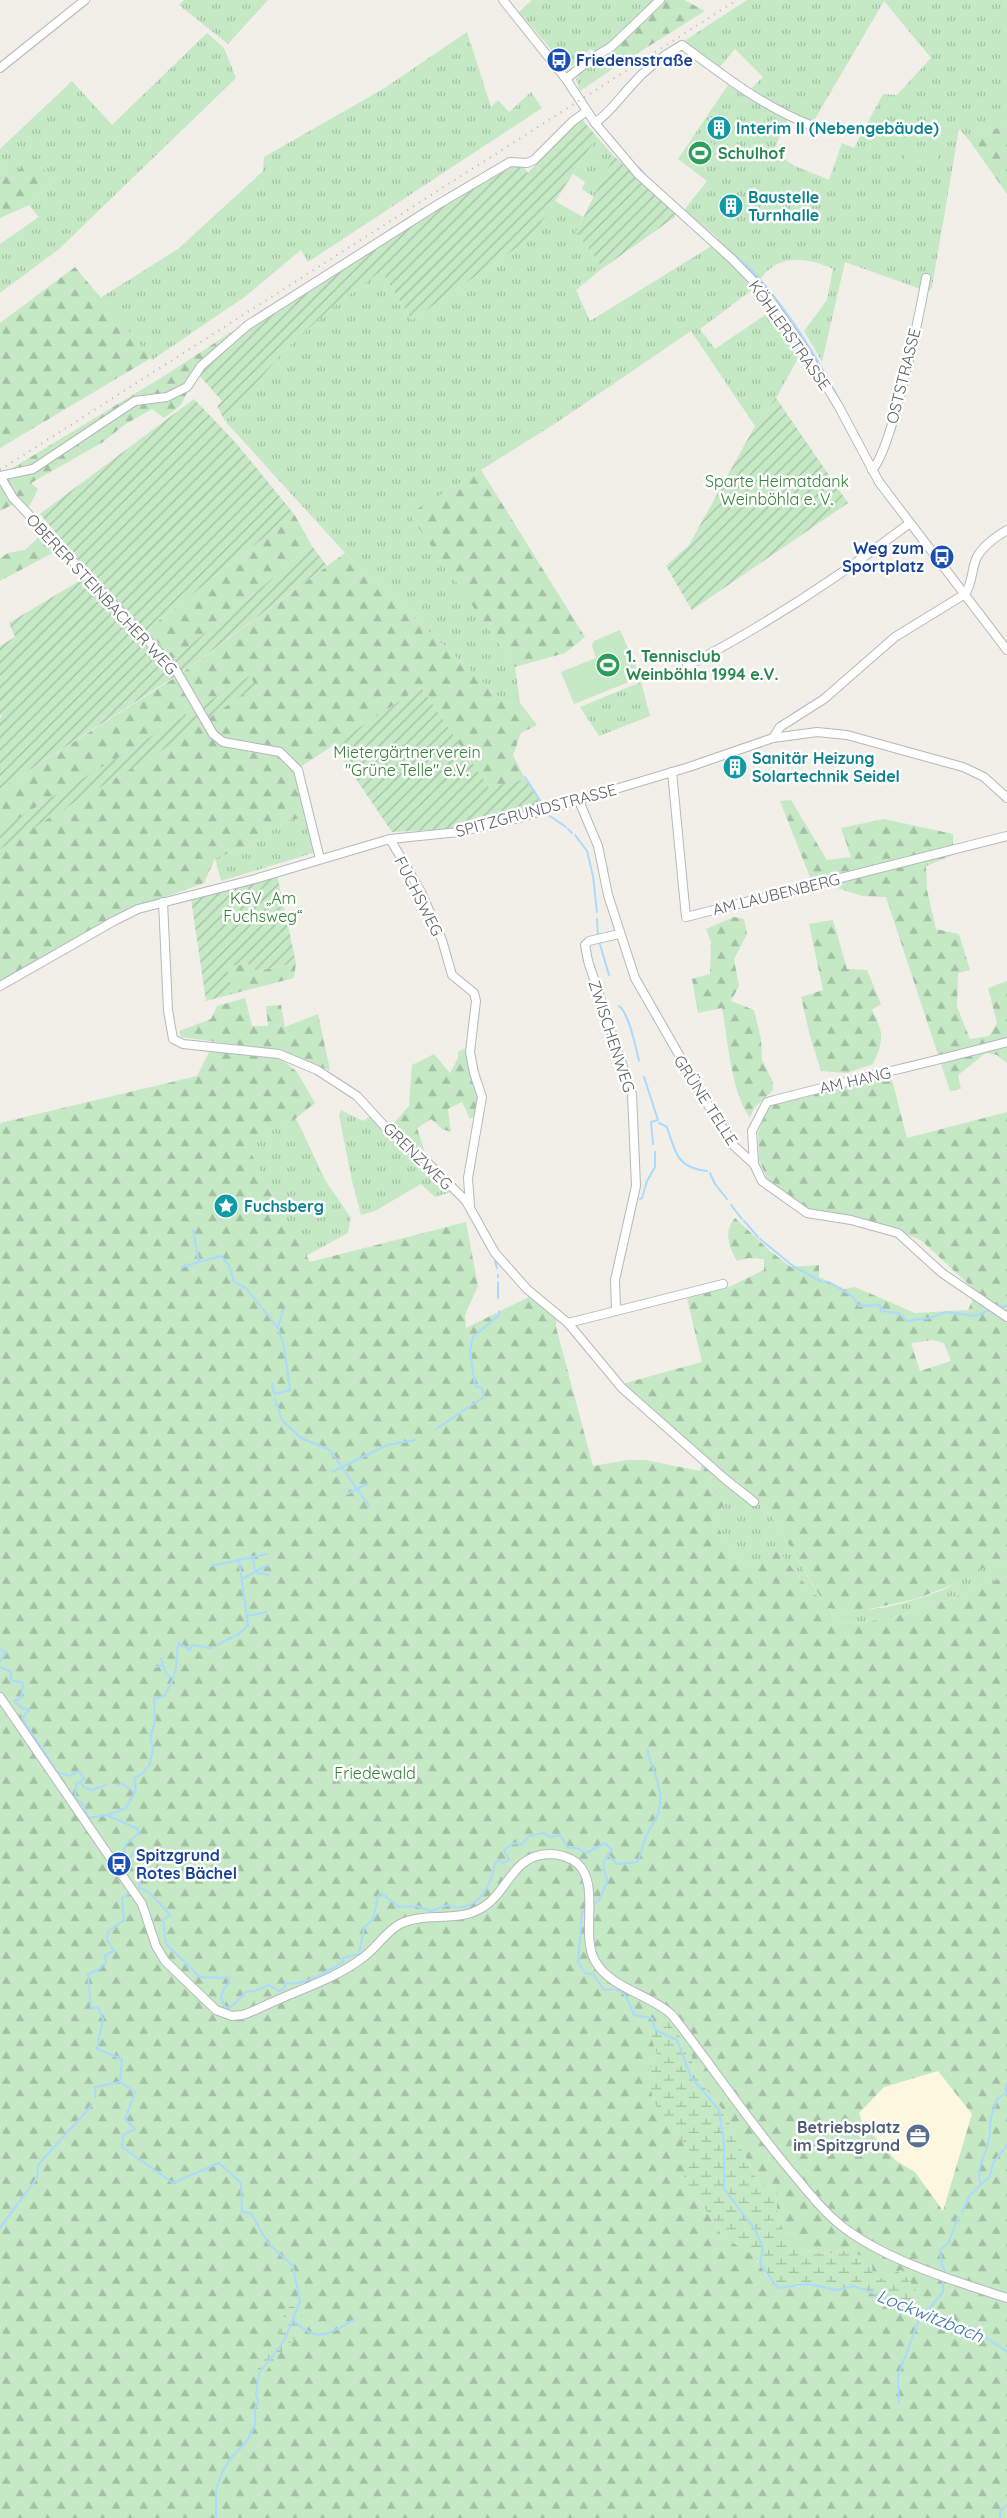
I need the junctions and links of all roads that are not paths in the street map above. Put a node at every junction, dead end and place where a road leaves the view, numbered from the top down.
1 (85, 0) edge
2 (503, 0) edge
3 (660, 0) edge
4 (0, 68) edge
5 (566, 79) junction
6 (587, 111) junction
7 (595, 123) junction
8 (810, 125) dead end
9 (926, 278) dead end
10 (872, 470) junction
11 (0, 476) edge
12 (910, 523) junction
13 (1007, 530) edge
14 (965, 594) junction
15 (1007, 650) edge
16 (687, 666) dead end
17 (773, 738) junction
18 (672, 772) junction
19 (1007, 798) edge
20 (579, 801) junction
21 (1007, 836) edge
22 (390, 839) junction
23 (320, 859) junction
24 (162, 902) junction
25 (619, 934) junction
26 (0, 986) edge
27 (1007, 1042) edge
28 (754, 1164) junction
29 (471, 1209) junction
30 (723, 1284) dead end
31 (616, 1311) junction
32 (1007, 1317) edge
33 (568, 1323) junction
34 (754, 1502) dead end
35 (0, 1698) edge
36 (1007, 2298) edge

1 - 4 street
2 - 5 street, KÖHLERSTRASSE
3 - 5 street
5 - 6 street, KÖHLERSTRASSE
6 - 7 street, KÖHLERSTRASSE
6 - 11 street
7 - 8 street
7 - 10 street, KÖHLERSTRASSE
9 - 10 street, OSTSTRASSE
10 - 12 street, KÖHLERSTRASSE
11 - 23 street, OBERER STEINBACHER WEG
12 - 14 street, KÖHLERSTRASSE
12 - 16 street
13 - 14 street
14 - 15 street, KÖHLERSTRASSE
14 - 17 street, SPITZGRUNDSTRASSE
17 - 18 street, SPITZGRUNDSTRASSE
17 - 19 street
18 - 20 street, SPITZGRUNDSTRASSE
18 - 21 street, AM LAUBENBERG
20 - 22 street, SPITZGRUNDSTRASSE
20 - 25 street, GRÜNE TELLE
22 - 23 street, SPITZGRUNDSTRASSE
22 - 29 street, FUCHSWEG
23 - 24 street, SPITZGRUNDSTRASSE
24 - 26 street, SPITZGRUNDSTRASSE
24 - 29 street, GRENZWEG
25 - 28 street, GRÜNE TELLE
25 - 31 street, ZWISCHENWEG
27 - 28 street, AM HANG
28 - 32 street, GRÜNE TELLE
29 - 33 street, GRENZWEG
30 - 31 street
31 - 33 street
33 - 34 street, GRENZWEG
35 - 36 street

